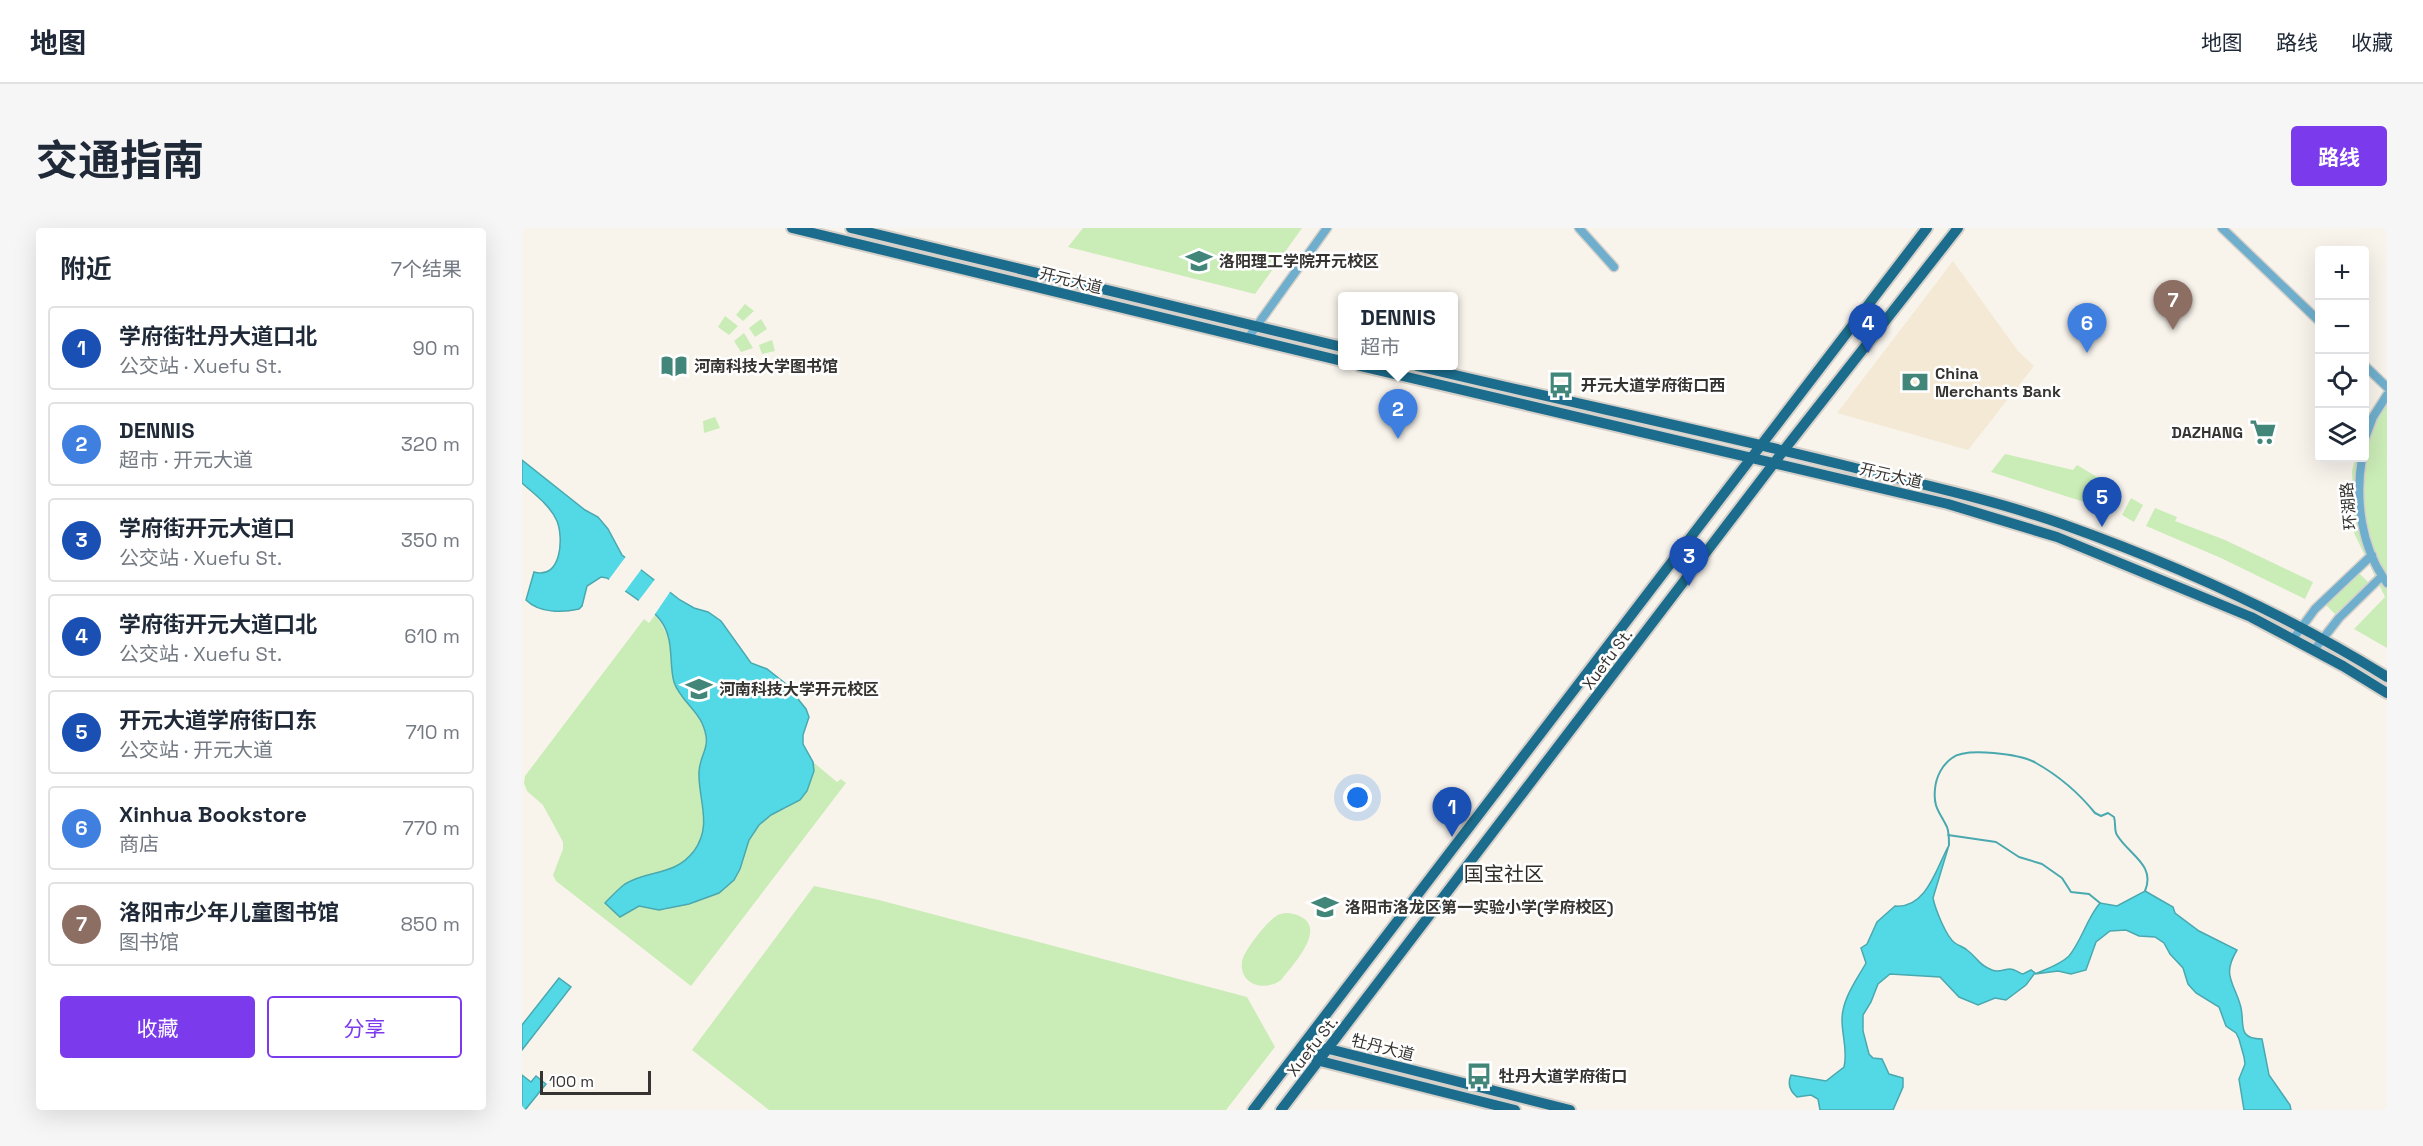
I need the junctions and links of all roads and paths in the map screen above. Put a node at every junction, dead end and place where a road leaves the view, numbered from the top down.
1 (792, 228) edge
2 (851, 228) edge
3 (1325, 228) edge
4 (1580, 228) edge
5 (1927, 228) edge
6 (1958, 228) edge
7 (2222, 228) edge
8 (1614, 267) dead end
9 (2315, 318) edge
10 (1254, 326) junction
11 (1247, 338) junction
12 (1338, 346) edge
13 (1338, 360) edge
14 (1377, 370) edge
15 (1435, 370) edge
16 (2369, 370) edge
17 (2387, 387) edge
18 (2387, 395) edge
19 (2369, 428) edge
20 (1761, 444) junction
21 (1784, 450) junction
22 (1750, 457) junction
23 (2362, 462) edge
24 (1775, 463) junction
25 (2372, 555) junction
26 (2384, 579) edge
27 (2301, 628) junction
28 (2293, 639) junction
29 (2322, 639) junction
30 (2313, 650) junction
31 (2387, 677) edge
32 (2387, 693) edge
33 (1301, 1047) junction
34 (1329, 1048) junction
35 (1320, 1061) junction
36 (1253, 1110) edge
37 (1281, 1110) edge
38 (1515, 1110) edge
39 (1570, 1110) edge

1 - 11 main road, 开元大道
2 - 10 main road, 开元大道
3 - 10 street
4 - 8 street
5 - 20 main road, Xuefu St.
6 - 21 main road, Xuefu St.
7 - 9 street
10 - 11 street
10 - 12 main road, 开元大道
11 - 13 main road, 开元大道
14 - 22 main road, 开元大道
15 - 20 main road, 开元大道
16 - 17 street
18 - 19 street
20 - 21 main road, 开元大道
20 - 22 main road, Xuefu St.
21 - 24 main road, Xuefu St.
21 - 27 main road, 开元大道
22 - 24 main road, 开元大道
22 - 33 main road, Xuefu St.
23 - 25 street, 环湖路
24 - 28 main road, 开元大道
24 - 34 main road, Xuefu St.
25 - 26 street, 环湖路
25 - 27 street
26 - 29 street
27 - 28 street
27 - 29 main road, 开元大道
28 - 30 main road, 开元大道
29 - 30 street
29 - 31 main road, 开元大道
30 - 32 main road, 开元大道
33 - 34 main road, 牡丹大道
33 - 35 main road, 牡丹大道
33 - 36 main road, Xuefu St.
34 - 35 main road, Xuefu St.
34 - 39 main road, 牡丹大道
35 - 37 main road, Xuefu St.
35 - 38 main road, 牡丹大道

